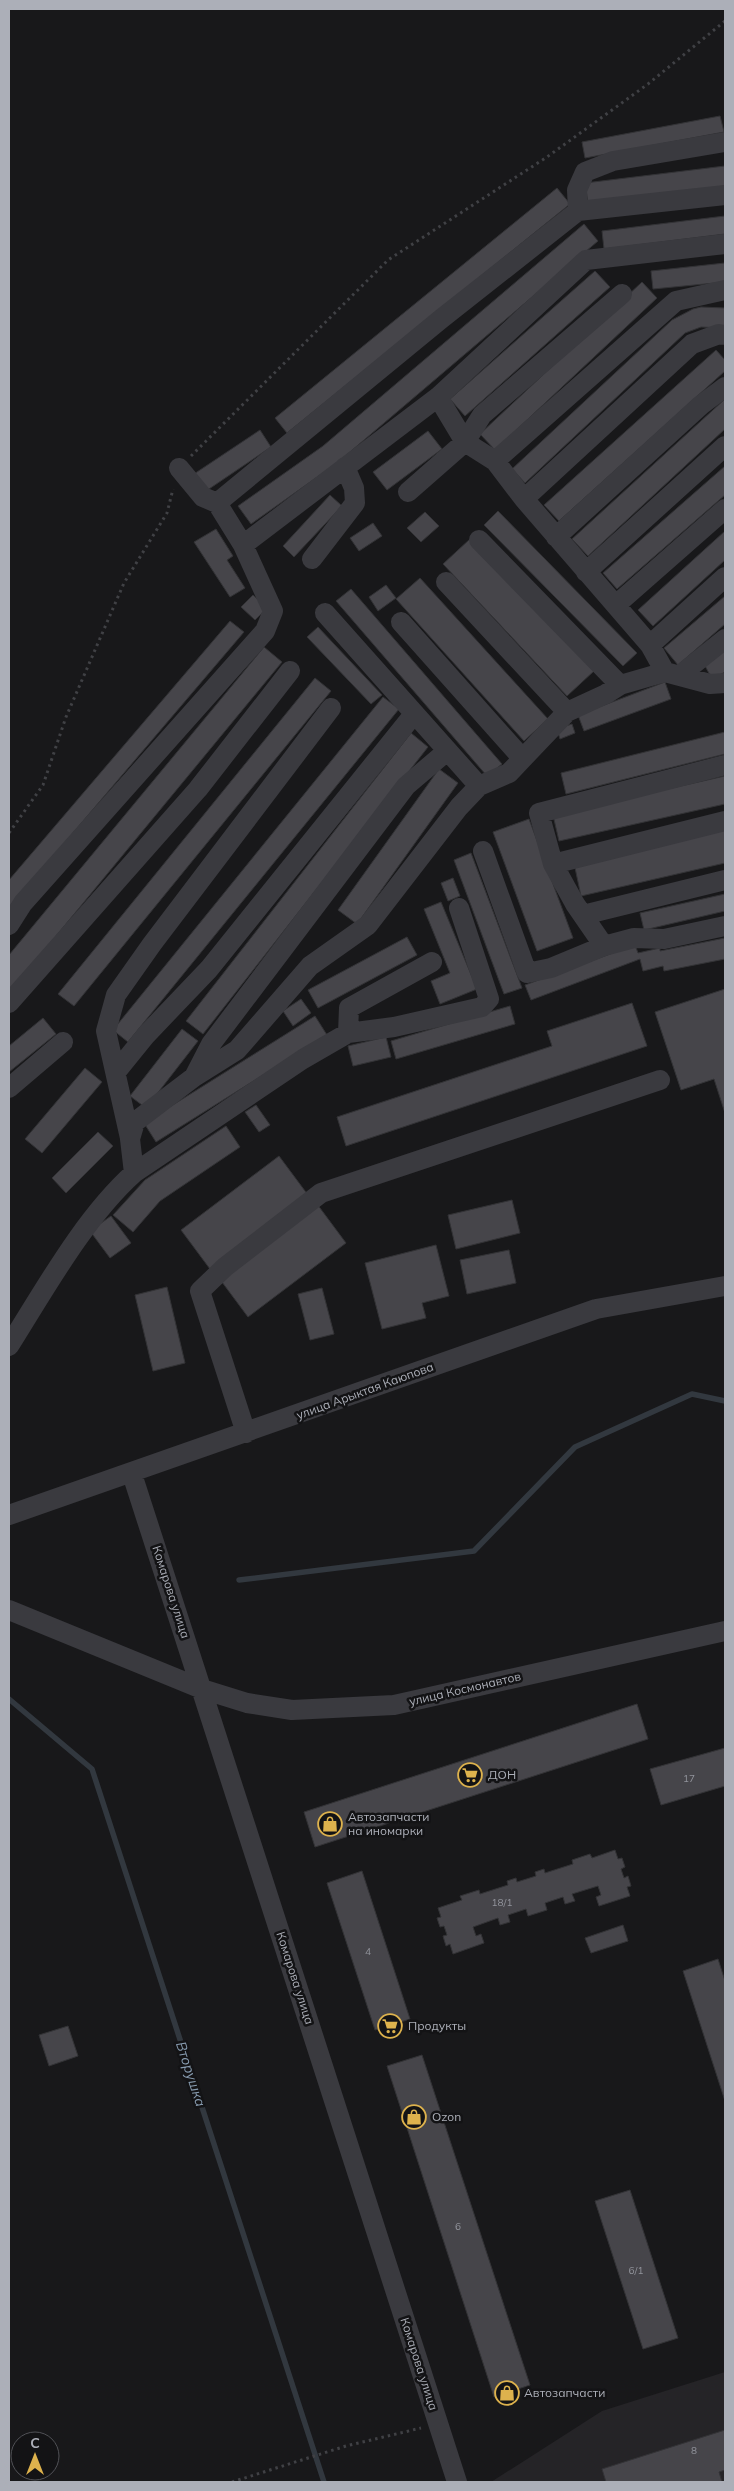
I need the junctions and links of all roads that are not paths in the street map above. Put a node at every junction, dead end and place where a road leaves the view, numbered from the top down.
1 (725, 142) edge
2 (725, 195) edge
3 (578, 211) junction
4 (725, 244) edge
5 (725, 290) edge
6 (622, 294) dead end
7 (725, 335) edge
8 (725, 387) edge
9 (438, 397) junction
10 (465, 442) junction
11 (725, 446) edge
12 (495, 461) junction
13 (345, 467) junction
14 (179, 468) road end
15 (408, 492) dead end
16 (524, 499) junction
17 (217, 503) junction
18 (725, 509) edge
19 (556, 537) junction
20 (479, 540) dead end
21 (243, 545) junction
22 (312, 558) dead end
23 (586, 572) junction
24 (725, 577) edge
25 (446, 582) dead end
26 (617, 604) junction
27 (325, 613) dead end
28 (402, 622) dead end
29 (725, 638) edge
30 (650, 645) junction
31 (290, 671) dead end
32 (672, 673) junction
33 (725, 683) edge
34 (620, 685) junction
35 (331, 708) dead end
36 (567, 712) junction
37 (414, 714) junction
38 (447, 751) junction
39 (522, 758) junction
40 (725, 765) edge
41 (479, 786) junction
42 (725, 821) edge
43 (483, 851) dead end
44 (553, 864) junction
45 (725, 880) edge
46 (459, 908) dead end
47 (583, 915) junction
48 (9, 925) edge
49 (725, 926) edge
50 (604, 946) junction
51 (432, 962) dead end
52 (9, 1003) edge
53 (348, 1033) junction
54 (63, 1042) dead end
55 (116, 1072) junction
56 (194, 1077) junction
57 (660, 1080) dead end
58 (9, 1088) edge
59 (130, 1139) junction
60 (134, 1173) junction
61 (725, 1286) edge
62 (9, 1346) edge
63 (246, 1433) junction
64 (132, 1474) junction
65 (9, 1515) edge
66 (9, 1610) edge
67 (725, 1631) edge
68 (202, 1689) junction
69 (457, 2482) edge

1 - 3 street
2 - 3 street
3 - 17 street
4 - 9 street
5 - 12 street
6 - 10 street
7 - 16 street
8 - 19 street
9 - 10 street
9 - 13 street
10 - 12 street
10 - 15 street
11 - 23 street
12 - 16 street
13 - 21 street
13 - 22 street
14 - 17 street
16 - 19 street
17 - 21 street
18 - 26 street
19 - 23 street
20 - 34 street
21 - 48 street
23 - 26 street
24 - 30 street
25 - 36 street
26 - 30 street
27 - 37 street
28 - 39 street
29 - 32 street
30 - 32 street
31 - 52 street
32 - 33 street
32 - 34 street
34 - 36 street
35 - 55 street
36 - 39 street
37 - 38 street
37 - 55 street
38 - 41 street
38 - 56 street
39 - 41 street
40 - 44 street
41 - 56 street
42 - 44 street
43 - 50 street
44 - 47 street
45 - 47 street
46 - 53 street
47 - 50 street
49 - 50 street
51 - 53 street
53 - 60 street
54 - 58 street
55 - 59 street
56 - 59 street
57 - 63 street
59 - 60 street
60 - 62 street
61 - 63 street, улица Арыктая Каюпова
63 - 64 street, улица Арыктая Каюпова
64 - 65 street, улица Арыктая Каюпова
64 - 68 street, Комарова улица
66 - 68 street, улица Космонавтов
67 - 68 street, улица Космонавтов
68 - 69 street, Комарова улица

